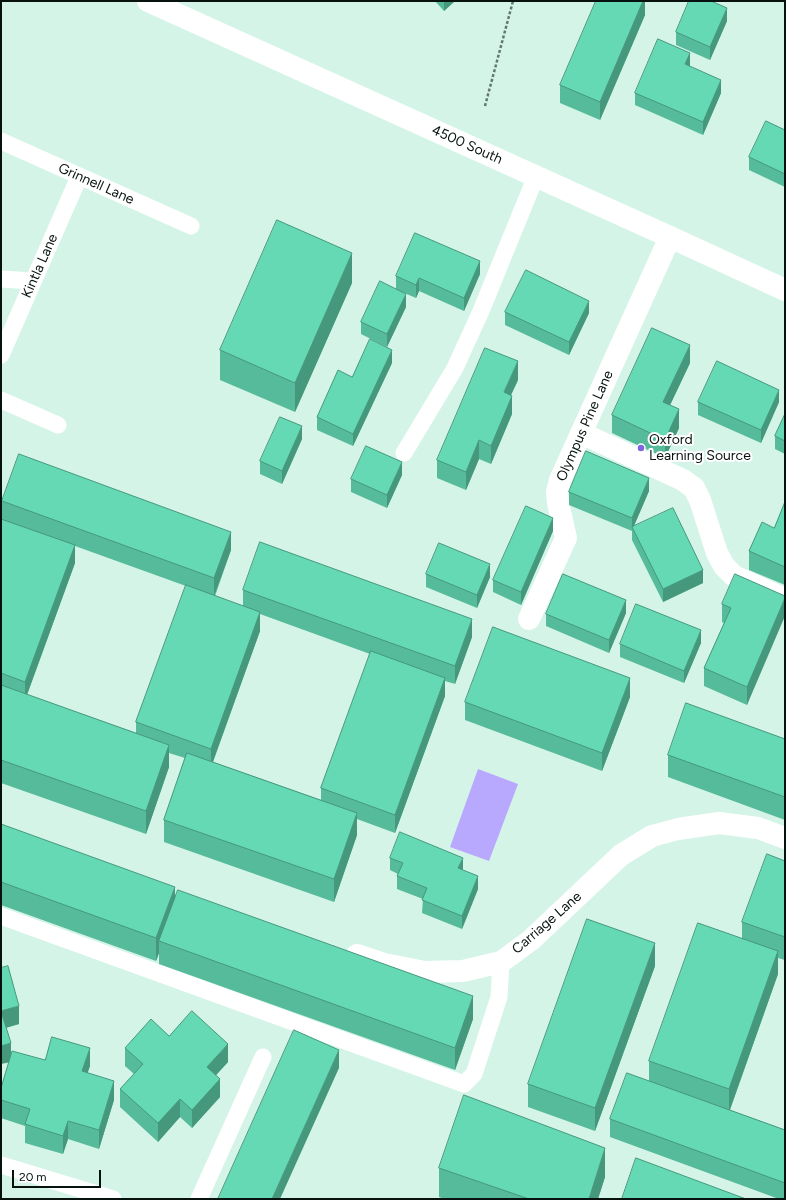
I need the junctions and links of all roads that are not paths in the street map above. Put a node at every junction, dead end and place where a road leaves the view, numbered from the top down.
1 (148, 1) edge
2 (1, 141) edge
3 (79, 176) junction
4 (536, 176) junction
5 (191, 226) dead end
6 (670, 237) junction
7 (1, 279) edge
8 (33, 281) junction
9 (785, 290) edge
10 (1, 355) edge
11 (1, 400) edge
12 (58, 425) dead end
13 (581, 433) junction
14 (404, 453) dead end
15 (785, 599) edge
16 (529, 619) dead end
17 (785, 838) edge
18 (1, 916) edge
19 (339, 948) edge
20 (501, 962) junction
21 (263, 1057) dead end
22 (1, 1164) edge
23 (113, 1199) edge
24 (199, 1199) edge

1 - 4 street, 4500 South
2 - 3 lane, Grinnell Lane
3 - 5 lane, Grinnell Lane
3 - 8 lane, Kintla Lane
4 - 6 street, 4500 South
4 - 14 lane
6 - 9 street, 4500 South
6 - 13 street, Olympus Pine Lane
7 - 8 lane
8 - 10 lane, Kintla Lane
11 - 12 lane
13 - 15 street
13 - 16 street, Olympus Pine Lane
17 - 20 street, Carriage Lane
18 - 20 lane
19 - 20 street, Carriage Lane
21 - 24 lane
22 - 23 lane

